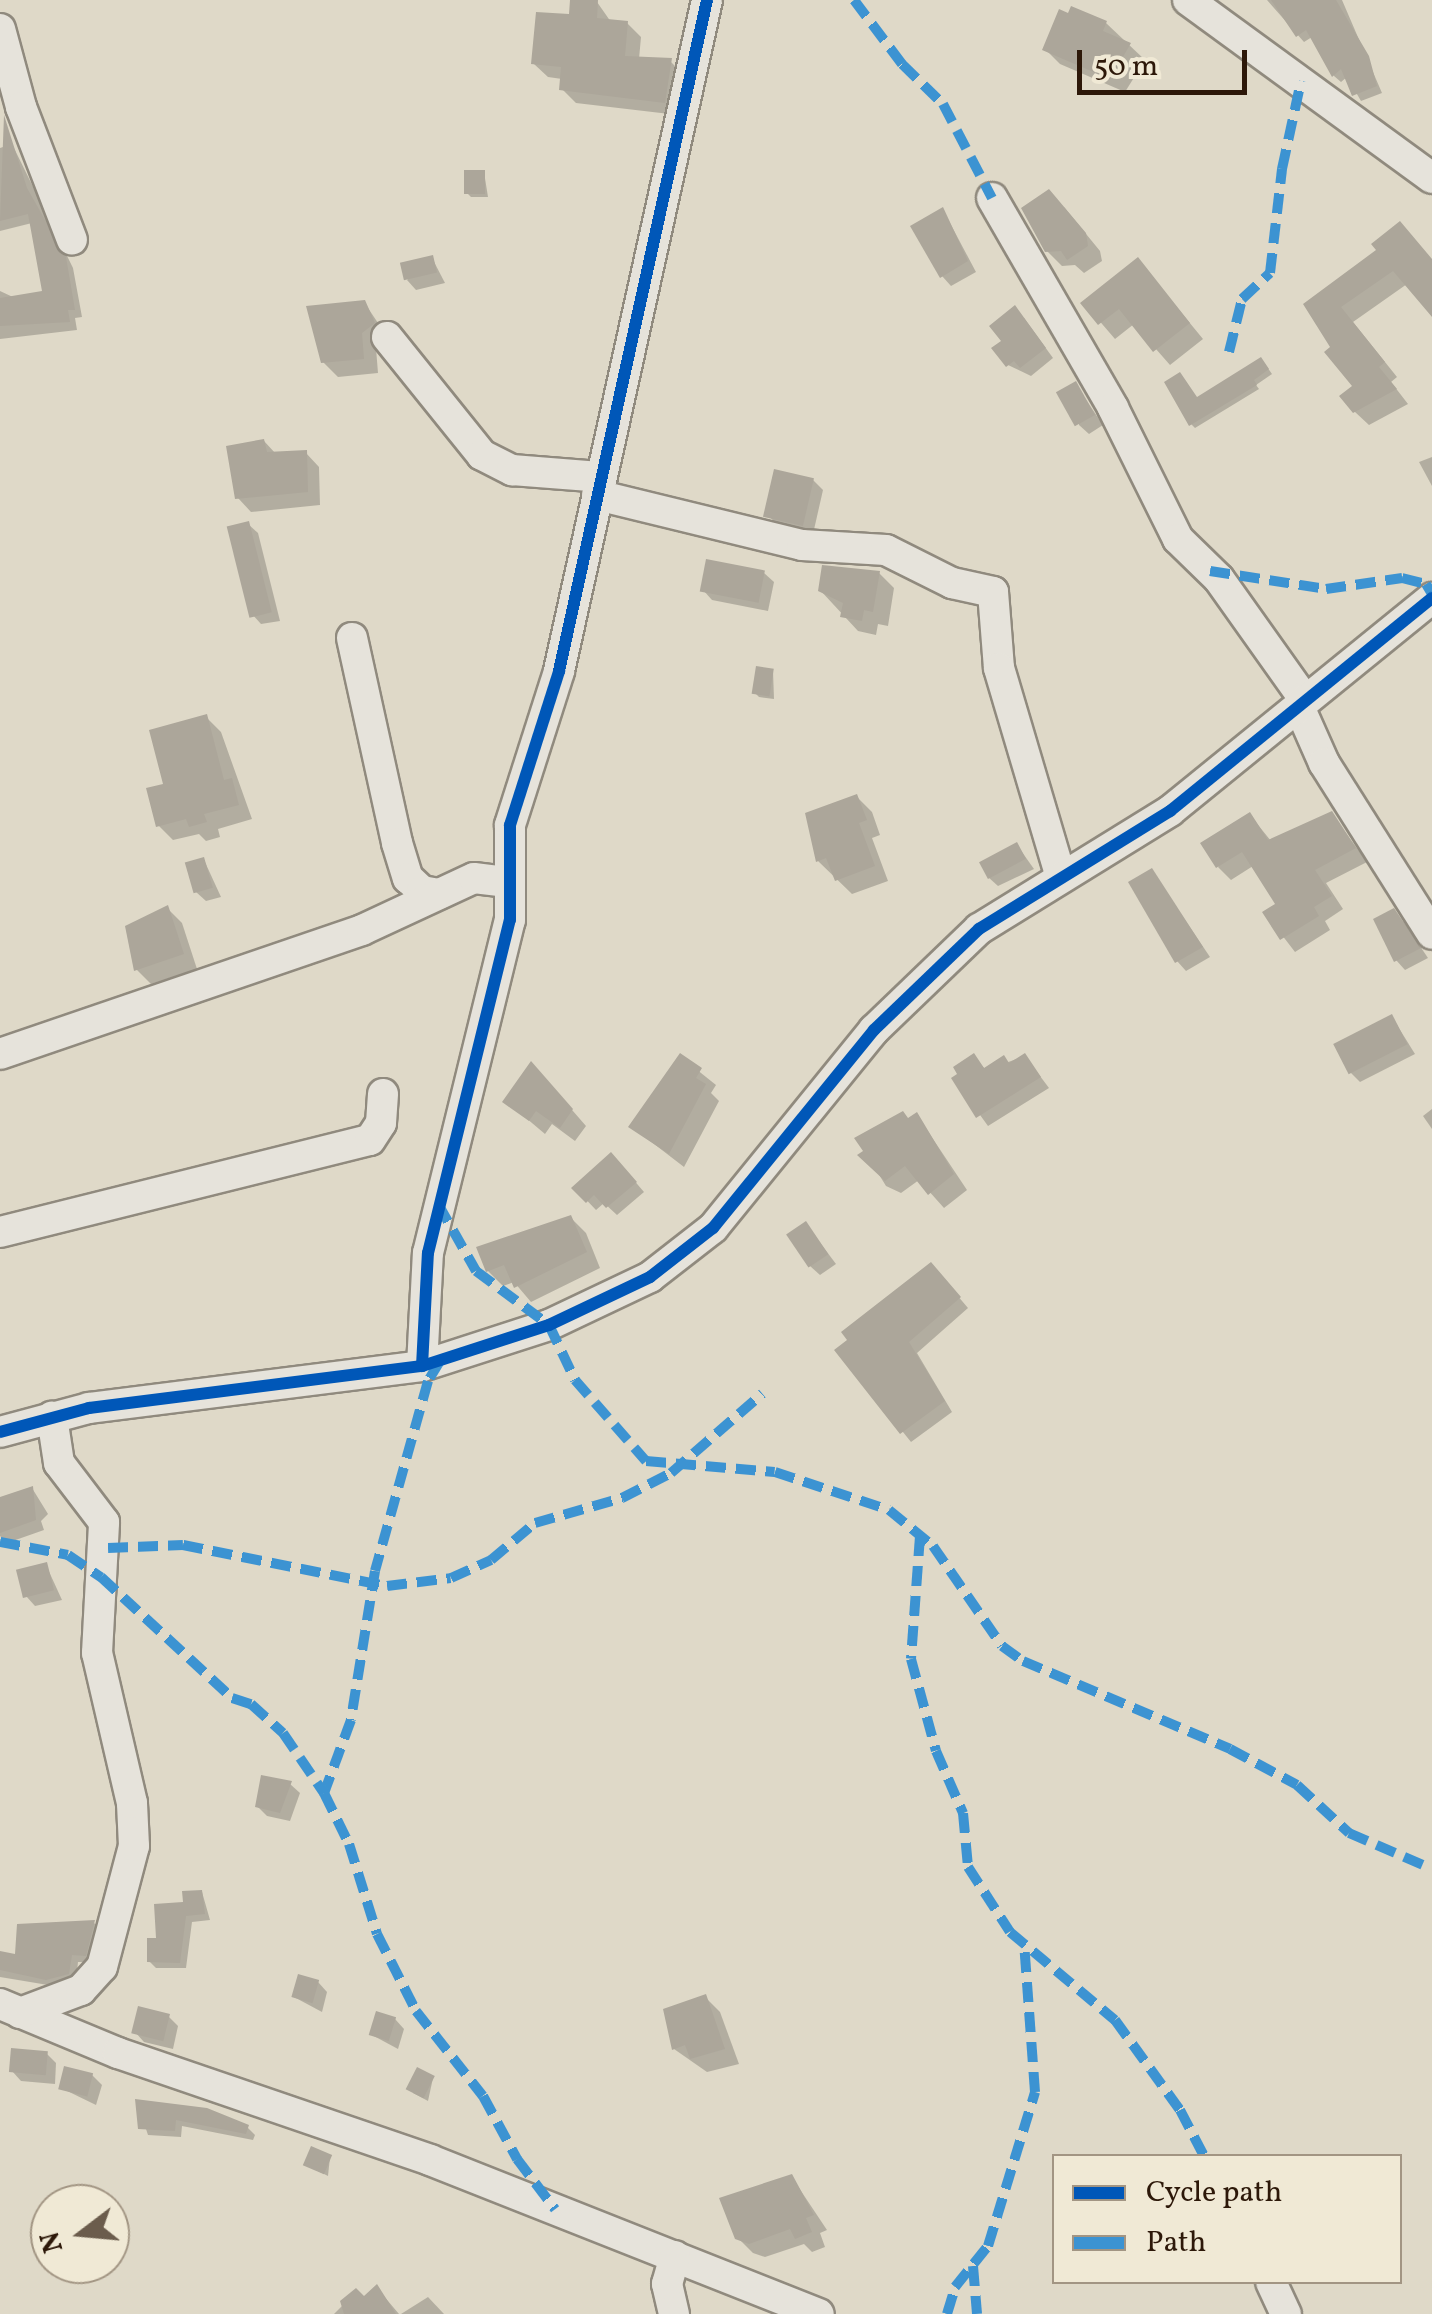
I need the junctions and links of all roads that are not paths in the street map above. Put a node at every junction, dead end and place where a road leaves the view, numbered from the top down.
1 (706, 0) edge
2 (1188, 0) edge
3 (0, 29) edge
4 (1432, 178) edge
5 (992, 198) dead end
6 (72, 240) dead end
7 (388, 338) dead end
8 (598, 486) junction
9 (1432, 598) edge
10 (352, 638) dead end
11 (1303, 697) junction
12 (1060, 877) junction
13 (506, 882) junction
14 (439, 894) junction
15 (1432, 934) edge
16 (0, 1054) edge
17 (383, 1094) dead end
18 (0, 1232) edge
19 (422, 1366) junction
20 (52, 1417) junction
21 (0, 1432) edge
22 (10, 2008) edge
23 (675, 2256) junction
24 (1272, 2284) edge
25 (674, 2314) edge
26 (820, 2314) edge
27 (1286, 2314) edge

1 - 8 street
2 - 4 street
3 - 6 street
5 - 11 street
7 - 8 street
8 - 12 street
8 - 13 street
9 - 11 street
10 - 14 street
11 - 12 street
11 - 15 street
12 - 19 street
13 - 14 street
13 - 19 street
14 - 16 street
17 - 18 street
19 - 20 street
20 - 21 street
20 - 22 street
22 - 23 street
23 - 25 street
23 - 26 street
24 - 27 street

